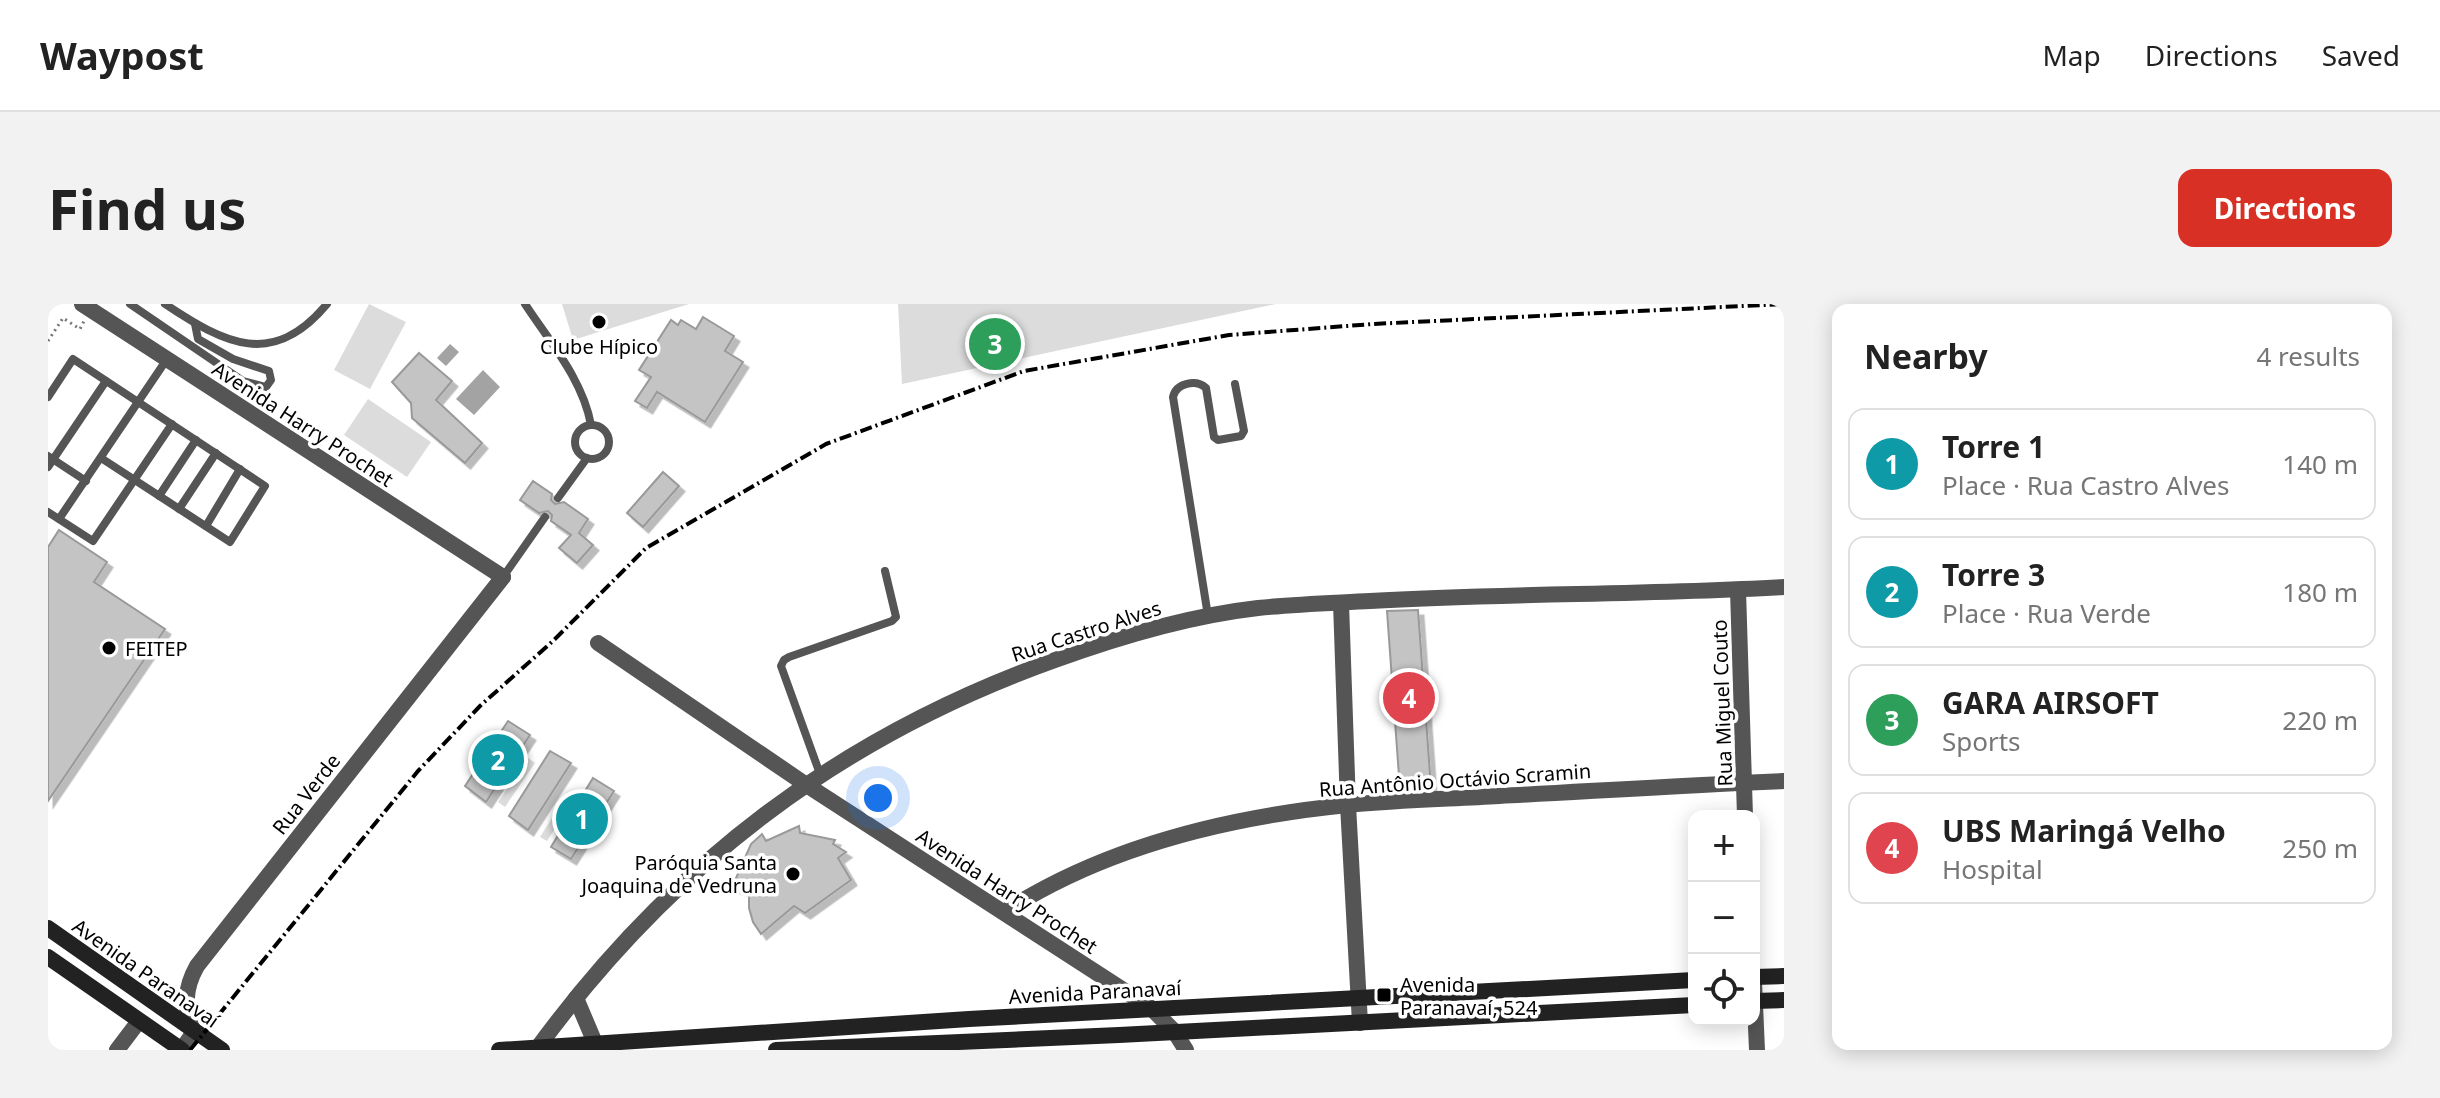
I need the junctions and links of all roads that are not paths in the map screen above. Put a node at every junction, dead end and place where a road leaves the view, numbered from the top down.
1 (130, 304) edge
2 (165, 304) edge
3 (327, 304) edge
4 (525, 304) edge
5 (86, 307) edge
6 (195, 324) junction
7 (167, 359) junction
8 (106, 381) junction
9 (1235, 384) dead end
10 (48, 397) edge
11 (139, 402) junction
12 (172, 424) junction
13 (591, 425) junction
14 (196, 440) junction
15 (216, 453) junction
16 (101, 458) junction
17 (587, 458) junction
18 (50, 461) edge
19 (240, 469) junction
20 (134, 480) junction
21 (86, 481) junction
22 (159, 496) junction
23 (558, 498) dead end
24 (179, 509) junction
25 (48, 512) edge
26 (545, 517) dead end
27 (59, 519) junction
28 (206, 526) junction
29 (885, 571) dead end
30 (503, 577) junction
31 (1784, 587) edge
32 (1738, 590) junction
33 (1341, 603) junction
34 (1208, 617) junction
35 (598, 643) dead end
36 (820, 774) junction
37 (1784, 781) edge
38 (1744, 783) junction
39 (805, 784) junction
40 (1348, 805) junction
41 (1745, 810) edge
42 (1004, 912) junction
43 (48, 928) edge
44 (48, 957) edge
45 (1784, 976) edge
46 (1760, 979) edge
47 (1688, 980) edge
48 (576, 998) junction
49 (1358, 998) junction
50 (1784, 1000) edge
51 (1760, 1001) edge
52 (1688, 1005) edge
53 (1151, 1008) junction
54 (969, 1019) junction
55 (139, 1021) junction
56 (1360, 1023) junction
57 (1756, 1026) edge
58 (772, 1031) junction
59 (1174, 1031) junction
60 (194, 1032) junction
61 (970, 1046) edge
62 (597, 1047) edge
63 (536, 1049) edge
64 (117, 1050) edge
65 (182, 1050) edge
66 (222, 1050) edge
67 (499, 1050) edge
68 (779, 1050) edge
69 (1186, 1050) edge
70 (1757, 1050) edge

1 - 6 lane
2 - 6 lane
3 - 6 lane
4 - 13 lane
5 - 7 street, Avenida Harry Prochet
7 - 11 lane
7 - 30 street, Avenida Harry Prochet
8 - 10 lane
8 - 11 lane
8 - 18 lane
9 - 34 lane
11 - 12 lane
11 - 16 lane
12 - 14 lane
12 - 20 lane
13 - 17 lane
13 - 17 lane
14 - 15 lane
14 - 22 lane
15 - 19 lane
15 - 24 lane
16 - 20 lane
16 - 21 lane
17 - 23 lane
18 - 21 lane
19 - 28 lane
19 - 28 lane
20 - 22 lane
20 - 27 lane
21 - 27 lane
22 - 24 lane
24 - 28 lane
25 - 27 lane
26 - 30 lane
29 - 36 lane
30 - 60 street, Rua Verde
31 - 32 street, Rua Castro Alves
32 - 33 street, Rua Castro Alves
32 - 38 street, Rua Miguel Couto
33 - 34 street, Rua Castro Alves
33 - 40 street
34 - 36 street, Rua Castro Alves
35 - 39 street, Avenida Harry Prochet
36 - 39 street, Rua Castro Alves
37 - 38 street, Rua Antônio Octávio Scramin
38 - 40 street, Rua Antônio Octávio Scramin
38 - 41 street, Rua Miguel Couto
39 - 42 street, Avenida Harry Prochet
39 - 48 street, Rua Castro Alves
40 - 42 street, Rua Antônio Octávio Scramin
40 - 49 street
42 - 53 street, Avenida Harry Prochet
43 - 60 main road, Avenida Paranavaí
44 - 55 main road
45 - 46 main road
47 - 49 main road, Avenida Paranavaí
48 - 62 street
48 - 63 street, Rua Castro Alves
49 - 53 main road, Avenida Paranavaí
49 - 56 street
50 - 51 main road
52 - 56 main road
53 - 54 main road, Avenida Paranavaí
53 - 59 street, Avenida Harry Prochet
54 - 58 main road, Avenida Paranavaí
54 - 61 street
55 - 64 street
55 - 65 main road
56 - 59 main road
57 - 70 street
58 - 62 main road, Avenida Paranavaí
58 - 68 street
59 - 61 main road
59 - 69 street, Avenida Harry Prochet
60 - 65 street
60 - 66 main road, Avenida Paranavaí
61 - 68 main road
62 - 63 main road, Avenida Paranavaí
63 - 67 main road, Avenida Paranavaí

